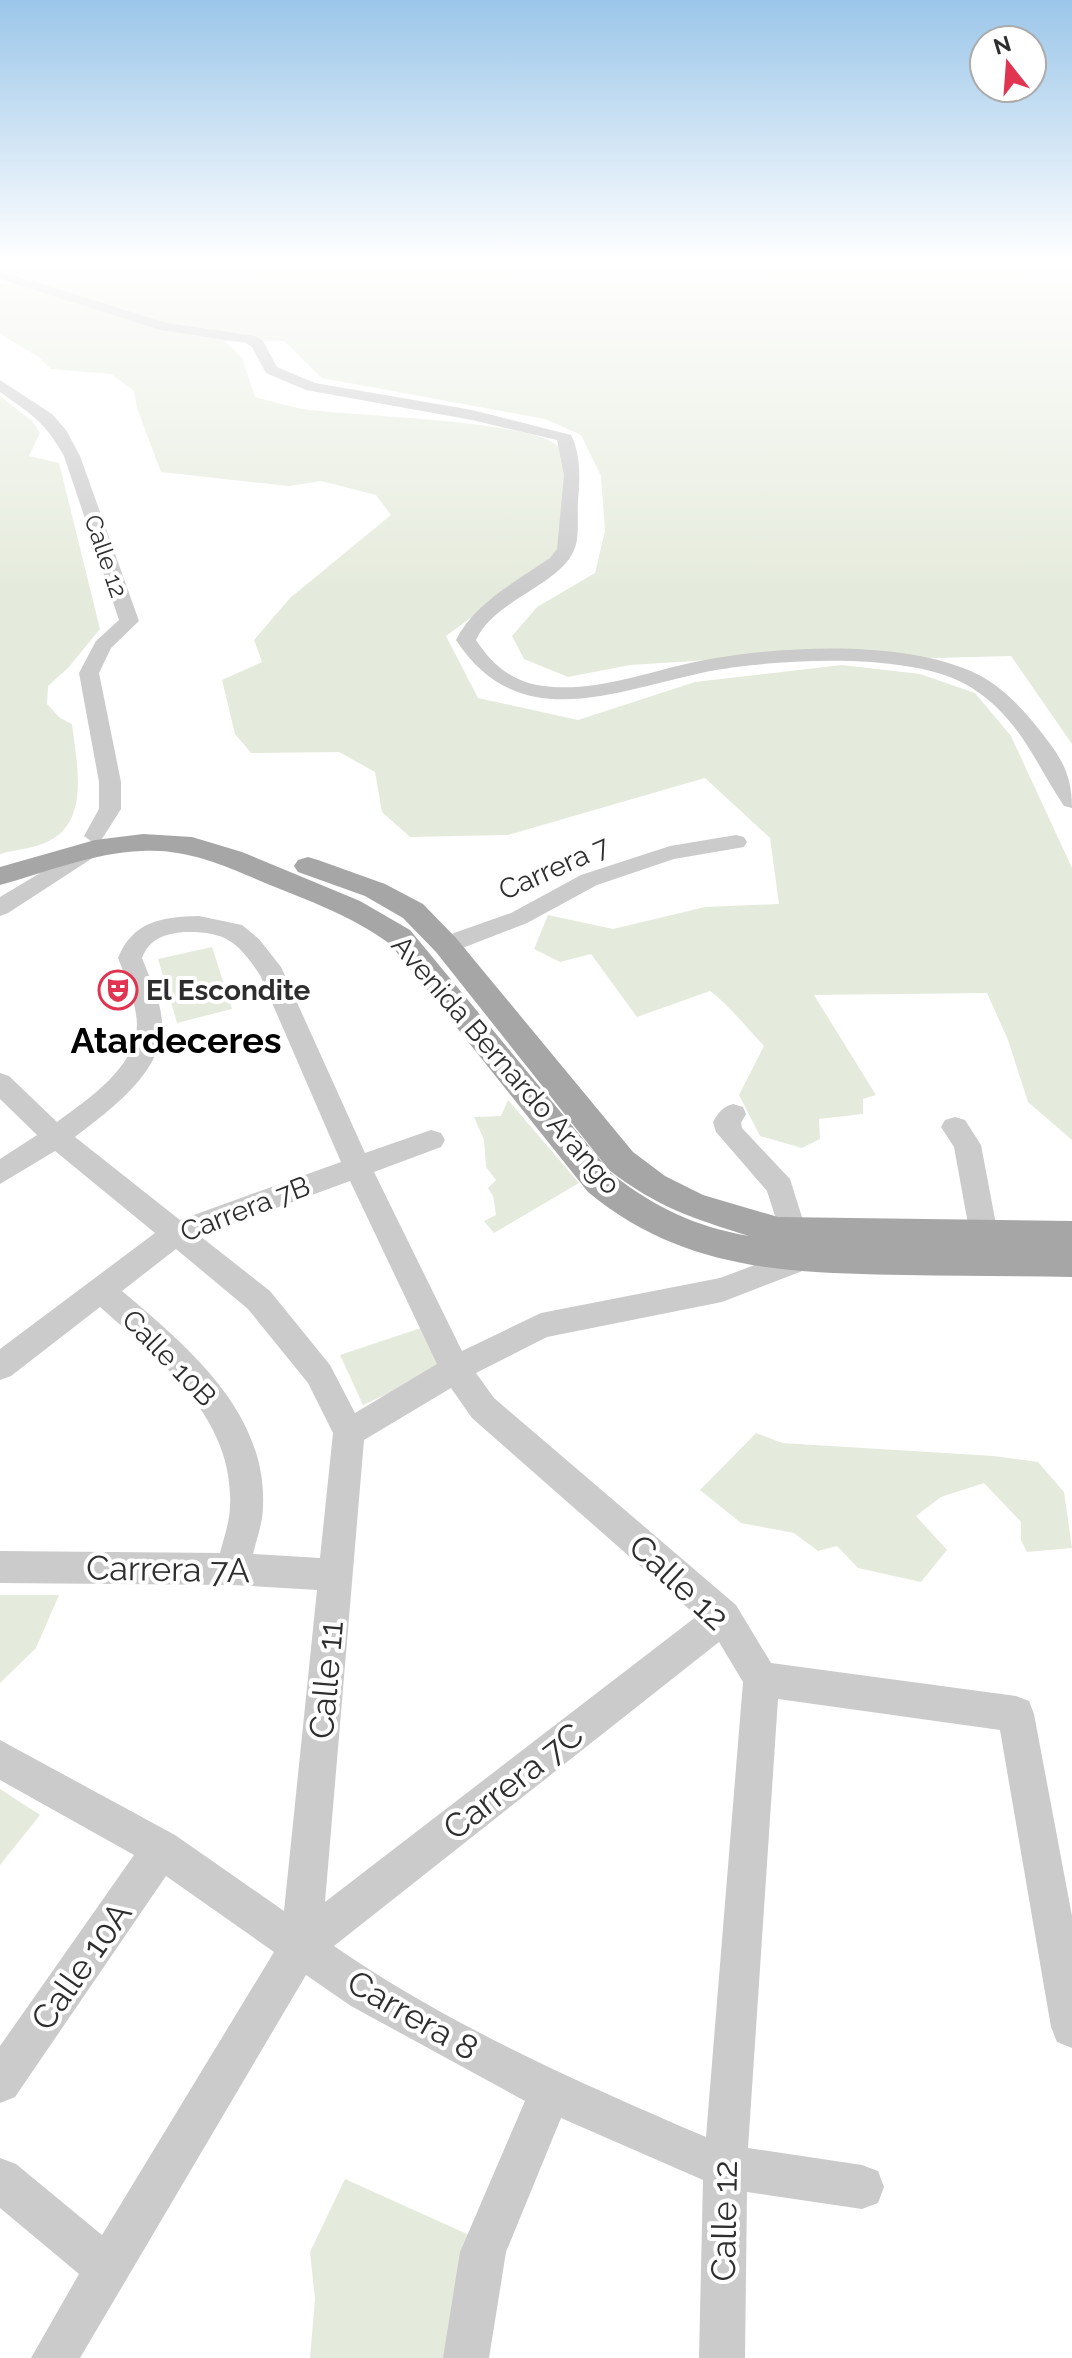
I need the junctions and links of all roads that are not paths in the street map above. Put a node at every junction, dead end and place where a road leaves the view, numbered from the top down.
1 (276, 372) edge
2 (0, 385) edge
3 (1072, 801) edge
4 (96, 842) junction
5 (736, 842) dead end
6 (0, 862) edge
7 (0, 876) edge
8 (0, 908) edge
9 (446, 945) junction
10 (0, 1083) edge
11 (733, 1114) dead end
12 (955, 1127) dead end
13 (57, 1138) junction
14 (431, 1140) dead end
15 (357, 1166) junction
16 (0, 1173) edge
17 (175, 1234) junction
18 (984, 1235) junction
19 (1072, 1235) edge
20 (798, 1246) junction
21 (1072, 1263) edge
22 (102, 1291) junction
23 (0, 1367) edge
24 (455, 1369) junction
25 (349, 1433) junction
26 (0, 1567) edge
27 (233, 1569) junction
28 (336, 1575) junction
29 (724, 1617) junction
30 (761, 1679) junction
31 (0, 1759) edge
32 (161, 1849) junction
33 (301, 1946) junction
34 (1072, 2027) edge
35 (0, 2082) edge
36 (551, 2092) junction
37 (725, 2167) junction
38 (0, 2180) edge
39 (862, 2187) dead end
40 (107, 2268) junction
41 (54, 2358) edge
42 (466, 2358) edge
43 (722, 2358) edge

1 - 3 street
2 - 4 street, Calle 12
4 - 6 main road, Avenida Bernardo Arango
4 - 7 main road, Avenida Bernardo Arango
4 - 8 street
4 - 9 main road, Avenida Bernardo Arango
4 - 20 main road, Avenida Bernardo Arango
5 - 9 street, Carrera 7
9 - 20 main road, Avenida Bernardo Arango
10 - 13 street
11 - 20 street
12 - 18 street
13 - 15 street, Calle 12
13 - 16 street
13 - 17 street
14 - 15 street, Carrera 7B
15 - 17 street, Carrera 7B
15 - 24 street, Calle 12
17 - 22 street, Carrera 7B
17 - 25 street
18 - 19 main road, Avenida Bernardo Arango
18 - 20 main road, Avenida Bernardo Arango
20 - 21 main road, Avenida Bernardo Arango
20 - 24 street
22 - 23 street, Carrera 7B
22 - 27 street, Calle 10B
24 - 25 street
24 - 29 street, Calle 12
25 - 28 street, Calle 11
26 - 27 street, Carrera 7A
27 - 28 street, Carrera 7A
28 - 33 street, Calle 11
29 - 30 street, Calle 12
29 - 33 street, Carrera 7C
30 - 34 street
30 - 37 street, Calle 12
31 - 32 street, Carrera 8
32 - 33 street, Carrera 8
32 - 35 street, Calle 10A
33 - 36 street, Carrera 8
33 - 40 street, Calle 11
36 - 37 street, Carrera 8
36 - 42 street
37 - 39 street, Carrera 8
37 - 43 street, Calle 12
38 - 40 street
40 - 41 street, Calle 11

